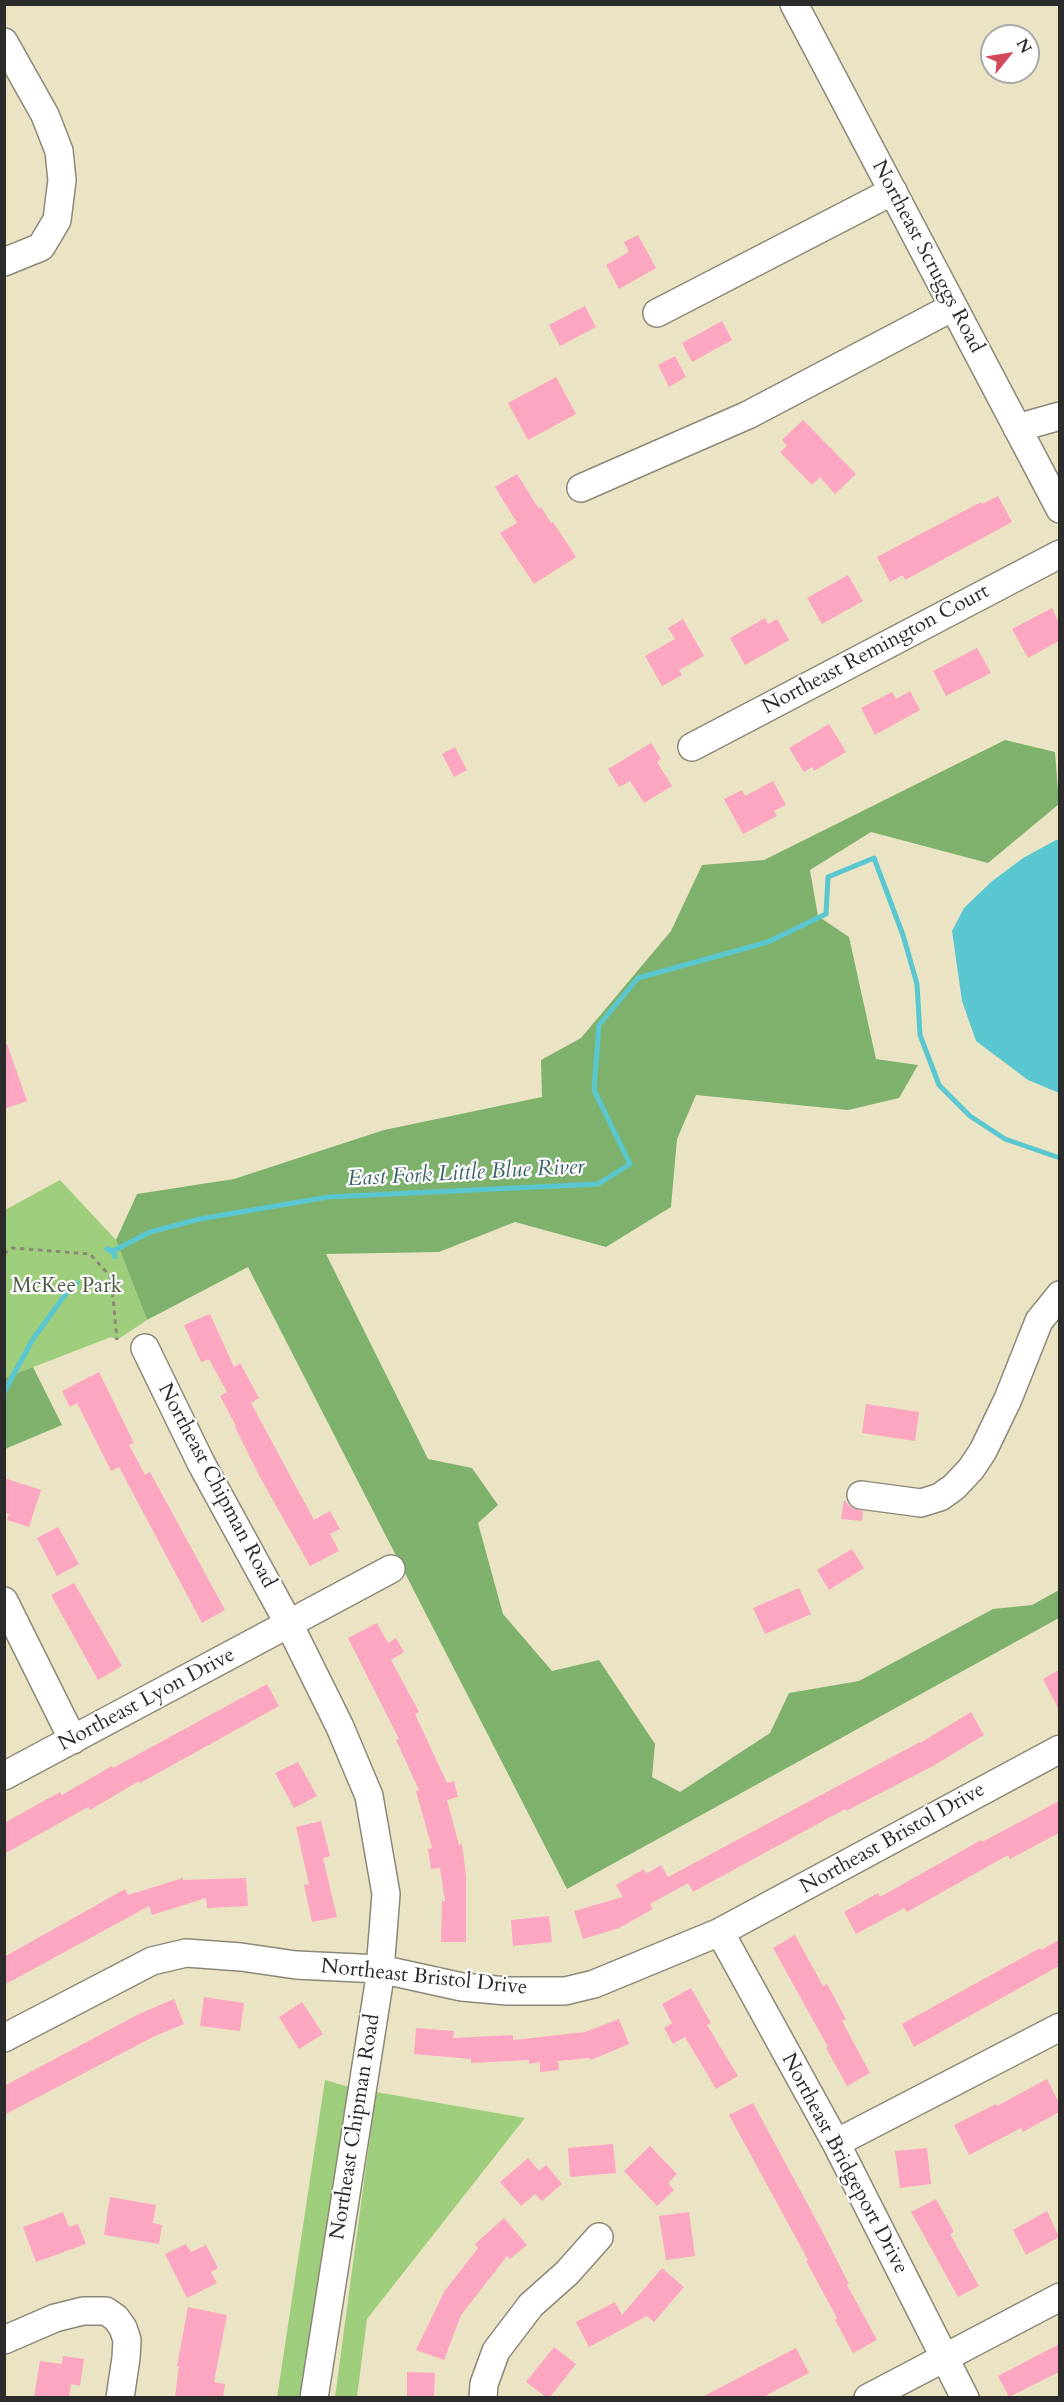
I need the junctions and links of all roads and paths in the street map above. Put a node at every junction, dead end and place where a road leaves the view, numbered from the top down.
1 (794, 4) edge
2 (4, 42) edge
3 (892, 191) junction
4 (4, 262) edge
5 (953, 307) junction
6 (657, 314) dead end
7 (1059, 416) edge
8 (1017, 428) junction
9 (581, 488) dead end
10 (1059, 509) edge
11 (1059, 554) edge
12 (692, 747) dead end
13 (4, 1254) edge
14 (1059, 1295) edge
15 (117, 1340) dead end
16 (145, 1348) dead end
17 (861, 1495) dead end
18 (391, 1569) dead end
19 (4, 1601) edge
20 (289, 1624) junction
21 (73, 1740) junction
22 (1059, 1749) edge
23 (4, 1776) edge
24 (720, 1932) junction
25 (380, 1970) junction
26 (1059, 2027) edge
27 (4, 2038) edge
28 (836, 2143) junction
29 (599, 2237) dead end
30 (1059, 2297) edge
31 (4, 2340) edge
32 (944, 2358) junction
33 (120, 2397) edge
34 (314, 2397) edge
35 (483, 2397) edge
36 (868, 2397) edge
37 (965, 2397) edge

1 - 3 street, Northeast Scruggs Road
2 - 4 street
3 - 5 street, Northeast Scruggs Road
3 - 6 street
5 - 8 street, Northeast Scruggs Road
5 - 9 street
7 - 8 street
8 - 10 street, Northeast Scruggs Road
11 - 12 street, Northeast Remington Court
13 - 15 path
14 - 17 street
16 - 20 street, Northeast Chipman Road
18 - 20 street
19 - 21 street
20 - 21 street, Northeast Lyon Drive
20 - 25 street, Northeast Chipman Road
21 - 23 street, Northeast Lyon Drive
22 - 24 street, Northeast Bristol Drive
24 - 25 street, Northeast Bristol Drive
24 - 28 street, Northeast Bridgeport Drive
25 - 27 street, Northeast Bristol Drive
25 - 34 street, Northeast Chipman Road
26 - 28 street
28 - 32 street, Northeast Bridgeport Drive
29 - 35 street
30 - 32 street
31 - 33 street
32 - 36 street
32 - 37 street, Northeast Bridgeport Drive

